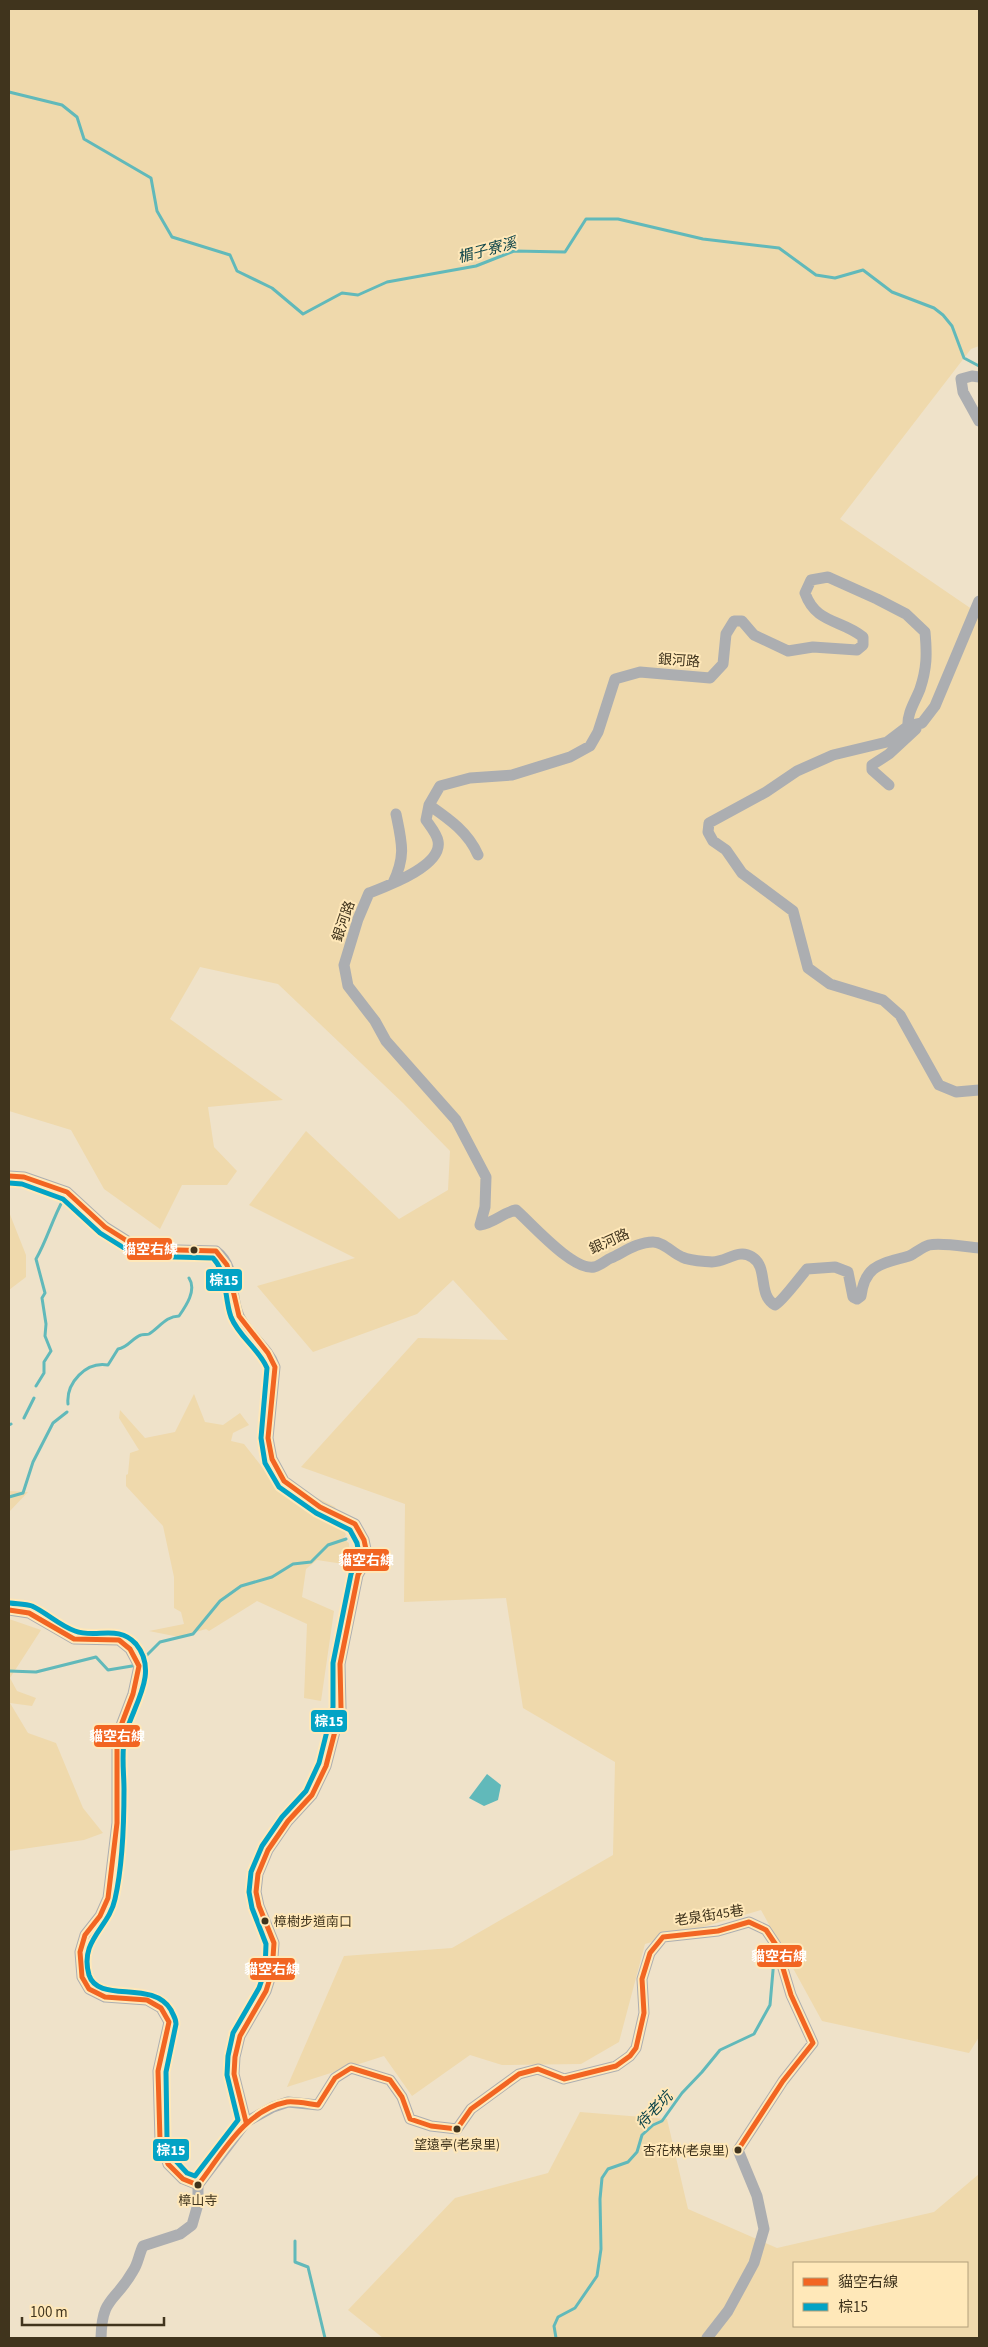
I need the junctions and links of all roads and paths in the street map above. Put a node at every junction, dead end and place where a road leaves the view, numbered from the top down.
1 (979, 377) edge
2 (979, 421) edge
3 (979, 601) edge
4 (922, 723) junction
5 (908, 726) junction
6 (889, 785) dead end
7 (429, 805) junction
8 (396, 814) dead end
9 (478, 855) dead end
10 (393, 883) junction
11 (979, 1090) edge
12 (9, 1176) edge
13 (979, 1248) edge
14 (9, 1610) edge
15 (246, 2122) junction
16 (198, 2185) junction
17 (101, 2338) edge
18 (706, 2338) edge

1 - 2 street
3 - 4 street
4 - 5 street
4 - 6 street
5 - 7 street, 銀河路
5 - 11 street
7 - 9 street
7 - 10 street, 銀河路
8 - 10 street
10 - 13 street, 銀河路
12 - 15 street
14 - 16 street
15 - 16 street
15 - 18 street, 老泉街45巷
16 - 17 street

